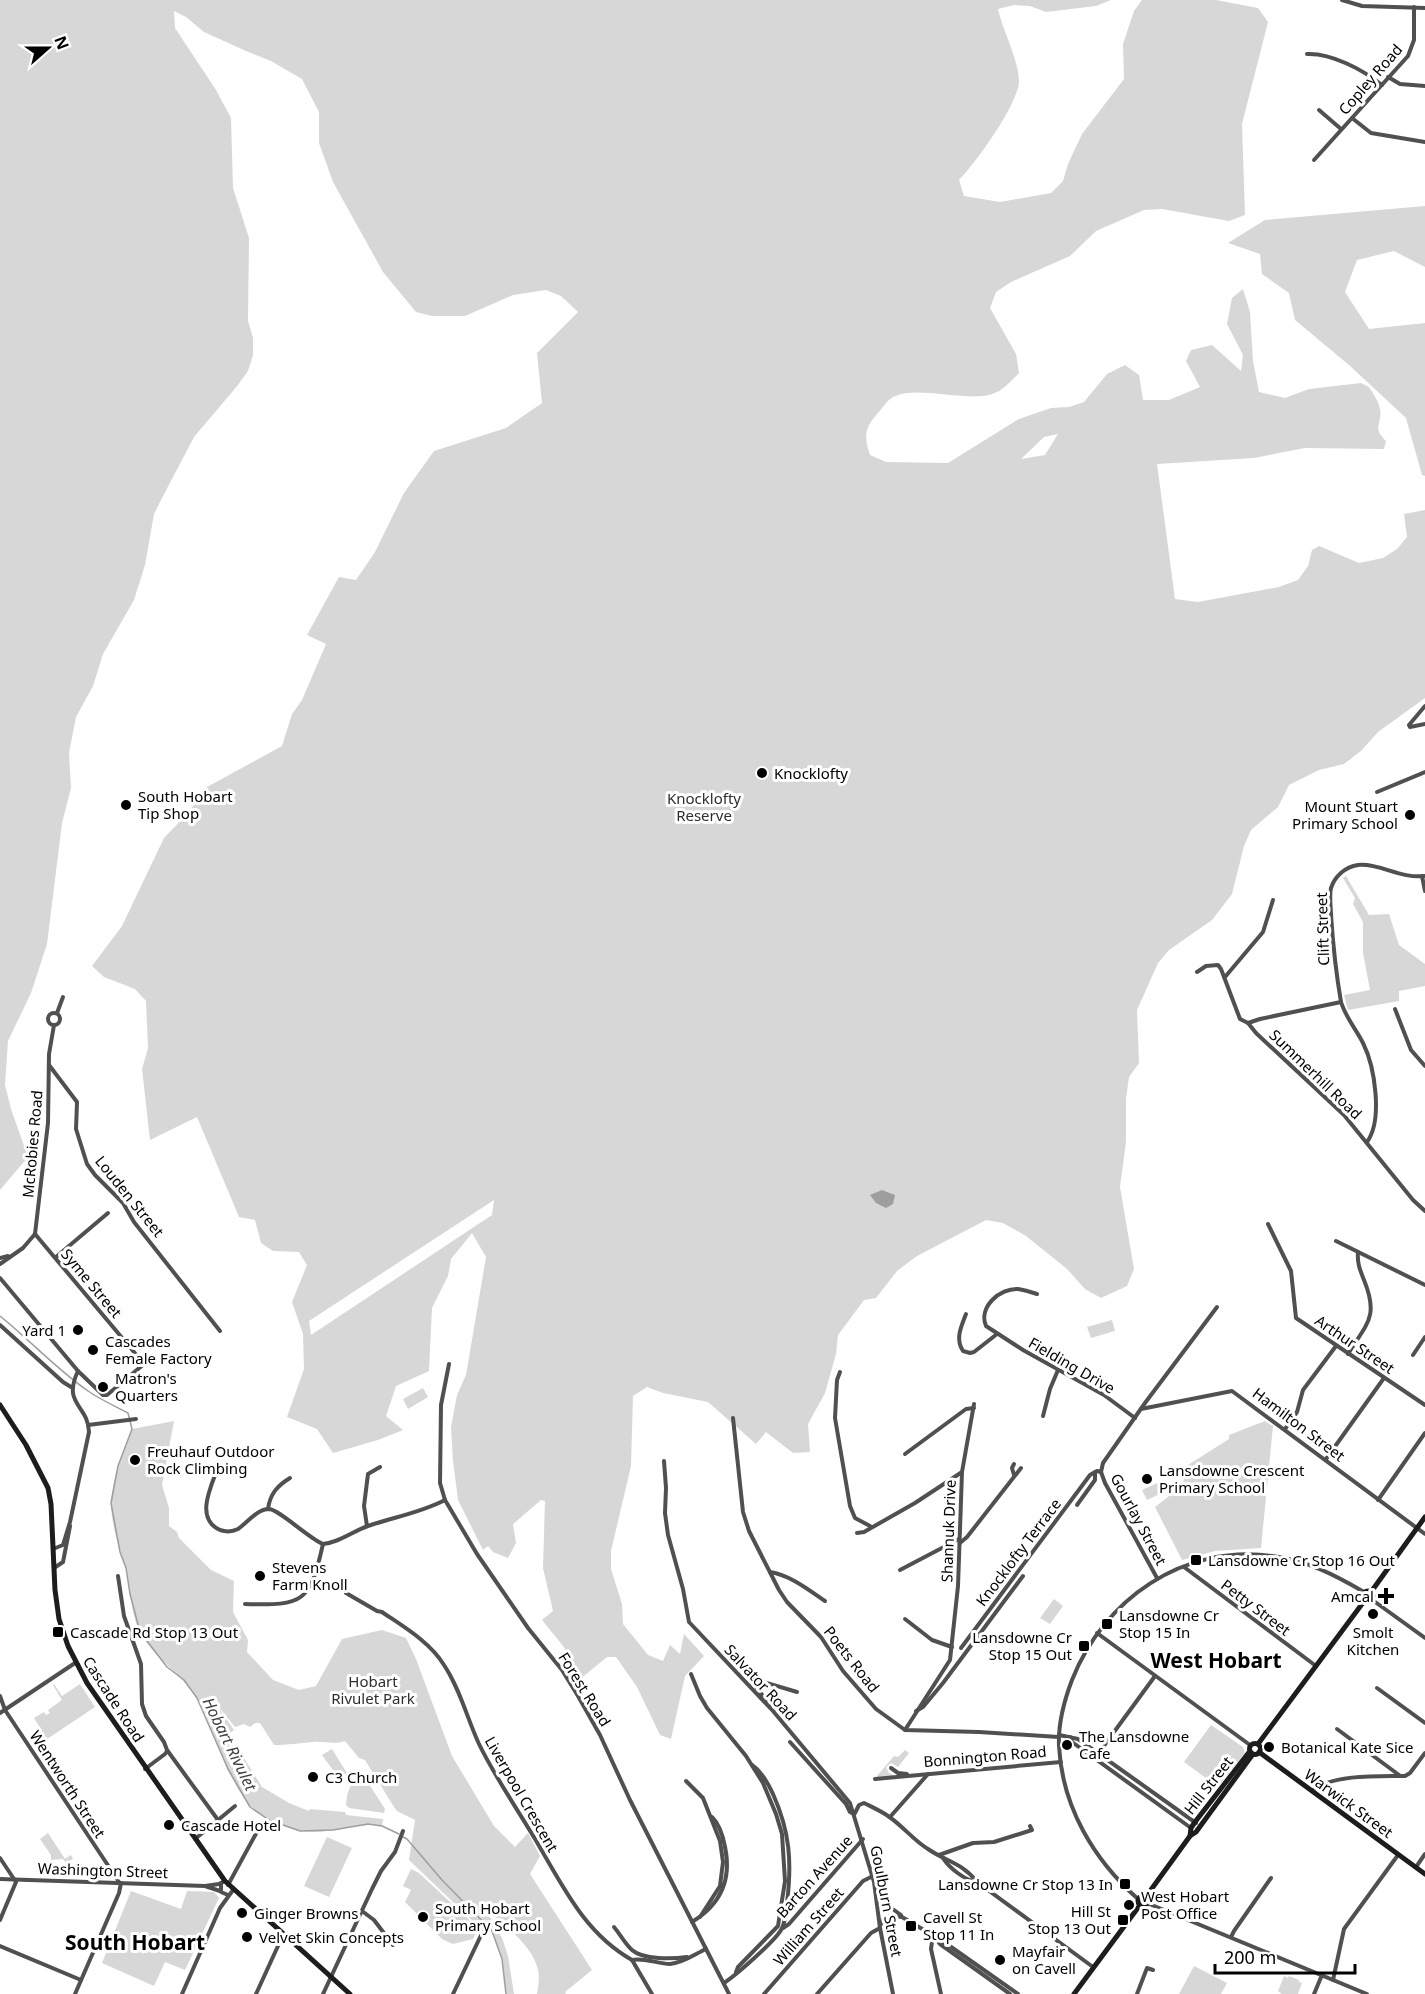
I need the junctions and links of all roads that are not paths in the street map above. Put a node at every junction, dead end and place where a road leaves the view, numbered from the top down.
1 (1342, 0) edge
2 (1414, 8) junction
3 (1425, 8) edge
4 (1307, 54) dead end
5 (1389, 77) junction
6 (1382, 85) junction
7 (1425, 86) edge
8 (1319, 110) dead end
9 (1352, 118) junction
10 (1341, 129) junction
11 (1425, 142) edge
12 (1314, 160) dead end
13 (1425, 706) edge
14 (1425, 724) edge
15 (1425, 772) edge
16 (1377, 792) dead end
17 (1423, 876) edge
18 (1425, 891) edge
19 (1273, 900) dead end
20 (1197, 972) dead end
21 (1224, 977) junction
22 (63, 997) dead end
23 (1341, 1002) junction
24 (1395, 1009) dead end
25 (57, 1013) junction
26 (1248, 1023) junction
27 (54, 1025) junction
28 (49, 1065) junction
29 (1425, 1066) edge
30 (1367, 1142) junction
31 (1424, 1210) edge
32 (108, 1213) dead end
33 (1268, 1224) dead end
34 (35, 1234) junction
35 (1336, 1241) dead end
36 (1358, 1252) junction
37 (12, 1255) junction
38 (56, 1257) junction
39 (0, 1258) edge
40 (0, 1264) edge
41 (0, 1278) edge
42 (1425, 1285) edge
43 (1037, 1294) dead end
44 (1217, 1307) dead end
45 (966, 1314) dead end
46 (0, 1325) edge
47 (220, 1331) dead end
48 (997, 1334) junction
49 (1425, 1337) edge
50 (1336, 1346) junction
51 (1348, 1354) junction
52 (1413, 1355) dead end
53 (449, 1364) dead end
54 (1058, 1370) junction
55 (840, 1372) dead end
56 (76, 1373) junction
57 (1384, 1378) junction
58 (71, 1387) junction
59 (0, 1405) edge
60 (1425, 1405) edge
61 (1141, 1409) junction
62 (1043, 1416) dead end
63 (733, 1418) dead end
64 (1135, 1418) junction
65 (134, 1419) dead end
66 (88, 1425) junction
67 (1285, 1429) junction
68 (1425, 1433) edge
69 (905, 1454) dead end
70 (1326, 1459) junction
71 (664, 1461) dead end
72 (219, 1464) dead end
73 (1014, 1464) dead end
74 (380, 1467) dead end
75 (1021, 1468) dead end
76 (962, 1472) junction
77 (1098, 1472) junction
78 (1014, 1475) junction
79 (290, 1478) dead end
80 (445, 1500) junction
81 (1378, 1500) junction
82 (1077, 1505) dead end
83 (268, 1509) junction
84 (1425, 1517) edge
85 (70, 1522) junction
86 (367, 1526) junction
87 (870, 1526) junction
88 (1417, 1528) junction
89 (857, 1533) dead end
90 (1425, 1534) edge
91 (959, 1541) junction
92 (323, 1544) junction
93 (53, 1549) junction
94 (1184, 1567) junction
95 (54, 1568) junction
96 (900, 1570) dead end
97 (770, 1572) junction
98 (118, 1576) dead end
99 (1023, 1576) dead end
100 (1157, 1578) junction
101 (1364, 1592) joint
102 (346, 1593) dead end
103 (1369, 1597) junction
104 (825, 1601) dead end
105 (245, 1604) dead end
106 (905, 1619) dead end
107 (1097, 1633) junction
108 (1425, 1638) edge
109 (952, 1647) junction
110 (961, 1648) dead end
111 (951, 1660) joint
112 (75, 1663) junction
113 (1316, 1666) junction
114 (691, 1674) dead end
115 (1155, 1676) junction
116 (1377, 1688) dead end
117 (797, 1692) dead end
118 (0, 1696) edge
119 (5, 1710) junction
120 (773, 1711) junction
121 (915, 1712) junction
122 (0, 1713) edge
123 (1425, 1723) edge
124 (1337, 1729) dead end
125 (905, 1730) junction
126 (1059, 1736) junction
127 (1070, 1737) junction
128 (790, 1742) dead end
129 (167, 1750) junction
130 (1253, 1751) junction
131 (1425, 1752) edge
132 (1099, 1753) junction
133 (1095, 1758) junction
134 (1060, 1762) junction
135 (751, 1764) junction
136 (891, 1768) dead end
137 (145, 1769) junction
138 (929, 1773) junction
139 (911, 1775) junction
140 (1400, 1776) junction
141 (875, 1779) dead end
142 (686, 1781) dead end
143 (1312, 1791) junction
144 (235, 1806) dead end
145 (854, 1814) junction
146 (890, 1817) junction
147 (218, 1820) junction
148 (1030, 1826) dead end
149 (1194, 1827) junction
150 (258, 1830) dead end
151 (403, 1831) dead end
152 (195, 1839) junction
153 (862, 1839) junction
154 (1399, 1854) junction
155 (1425, 1854) edge
156 (941, 1857) junction
157 (0, 1858) edge
158 (1416, 1867) junction
159 (1425, 1874) edge
160 (873, 1876) junction
161 (1271, 1878) dead end
162 (0, 1879) edge
163 (16, 1879) junction
164 (120, 1883) junction
165 (224, 1883) junction
166 (205, 1886) junction
167 (875, 1891) junction
168 (220, 1892) junction
169 (231, 1892) junction
170 (1146, 1900) junction
171 (1139, 1902) junction
172 (220, 1908) junction
173 (362, 1911) junction
174 (902, 1917) junction
175 (0, 1920) edge
176 (692, 1922) junction
177 (614, 1927) dead end
178 (783, 1928) junction
179 (880, 1928) junction
180 (484, 1929) dead end
181 (283, 1935) junction
182 (933, 1935) junction
183 (1231, 1937) junction
184 (393, 1945) dead end
185 (0, 1946) edge
186 (706, 1949) junction
187 (688, 1957) junction
188 (632, 1960) junction
189 (1093, 1967) junction
190 (1153, 1970) dead end
191 (736, 1972) junction
192 (1322, 1975) junction
193 (332, 1978) junction
194 (81, 1980) junction
195 (1333, 1980) junction
196 (724, 1983) junction
197 (75, 1994) edge
198 (182, 1994) edge
199 (256, 1994) edge
200 (323, 1994) edge
201 (350, 1994) edge
202 (453, 1994) edge
203 (652, 1994) edge
204 (729, 1994) edge
205 (764, 1994) edge
206 (817, 1994) edge
207 (893, 1994) edge
208 (941, 1994) edge
209 (1010, 1994) edge
210 (1018, 1994) edge
211 (1074, 1994) edge
212 (1137, 1994) edge
213 (1314, 1994) edge
214 (1367, 1994) edge

1 - 2 street
2 - 3 street
2 - 5 street, Copley Road
4 - 6 street
5 - 6 street, Copley Road
5 - 7 street
6 - 9 street, Copley Road
8 - 10 street, Copley Road
9 - 10 street, Copley Road
9 - 11 street
10 - 12 street, Copley Road
13 - 14 street
15 - 16 street
17 - 18 street
17 - 23 street, Clift Street
19 - 21 street
20 - 21 street
21 - 26 street, Summerhill Road
22 - 25 street
23 - 26 street
23 - 30 street, Clift Street
24 - 29 street
25 - 27 street
25 - 27 street
26 - 30 street, Summerhill Road
27 - 28 street, McRobies Road
28 - 34 street, McRobies Road
28 - 47 street, Louden Street
30 - 31 street, Summerhill Road
32 - 38 street
33 - 50 street, Arthur Street
34 - 37 street
34 - 38 street, Syme Street
35 - 36 street
36 - 42 street
36 - 51 street
37 - 39 street
37 - 40 street
38 - 56 street, Syme Street
41 - 56 street
43 - 48 street
44 - 61 street, Knocklofty Terrace
45 - 48 street
46 - 58 street
48 - 54 street, Fielding Drive
49 - 52 street
50 - 51 street, Arthur Street
50 - 67 street
51 - 57 street, Arthur Street
53 - 80 street, Forest Road
54 - 62 street
54 - 64 street, Fielding Drive
55 - 87 street
56 - 58 street
57 - 60 street, Arthur Street
57 - 70 street
58 - 66 street
59 - 93 street, Cascade Road
61 - 64 street, Knocklofty Terrace
61 - 67 street, Hamilton Street
63 - 97 street, Poets Road
64 - 77 street, Knocklofty Terrace
65 - 66 street
66 - 85 street
67 - 70 street, Hamilton Street
68 - 81 street
69 - 76 street, Shannuk Drive
70 - 81 street, Hamilton Street
71 - 120 street, Salvator Road
72 - 83 street
73 - 78 street
74 - 86 street
75 - 78 street
76 - 87 street
76 - 91 street, Shannuk Drive
77 - 82 street, Knocklofty Terrace
77 - 100 street, Gourlay Street
77 - 110 street, Knocklofty Terrace
78 - 91 street
79 - 83 street
80 - 86 street
80 - 176 street, Forest Road
81 - 88 street, Hamilton Street
83 - 92 street
84 - 88 street
85 - 93 street
85 - 95 street
86 - 92 street
87 - 89 street
88 - 90 street, Hamilton Street
88 - 103 street
91 - 96 street
91 - 109 street, Shannuk Drive
92 - 105 street
93 - 95 street, Cascade Road
94 - 100 street
94 - 101 street
94 - 113 street, Petty Street
95 - 112 street, Cascade Road
97 - 104 street
97 - 125 street, Poets Road
98 - 129 street
99 - 121 street, Knocklofty Terrace
100 - 107 street
101 - 103 street
102 - 188 street, Liverpool Crescent
103 - 108 street
103 - 113 street
106 - 109 street
107 - 115 street, Warwick Street
107 - 126 street
109 - 111 street, Shannuk Drive
111 - 121 street, Knocklofty Terrace
112 - 119 street
112 - 137 street, Cascade Road
113 - 130 street
114 - 135 street
115 - 130 street, Warwick Street
115 - 132 street
116 - 123 street
117 - 120 street
118 - 119 street, Wentworth Street
119 - 122 street
119 - 164 street, Wentworth Street
120 - 145 street, Salvator Road
121 - 125 street, Knocklofty Terrace
124 - 140 street
125 - 126 street
126 - 127 street
126 - 134 street
127 - 132 street
127 - 133 street
128 - 145 street, Salvator Road
129 - 137 street
129 - 147 street
130 - 143 street, Warwick Street
130 - 149 street, Hill Street
130 - 149 street, Hill Street
131 - 140 street
132 - 133 street
132 - 149 street
133 - 149 street
134 - 138 street, Bonnington Road
134 - 171 street
135 - 178 street
135 - 191 street
136 - 139 street, Bonnington Road
137 - 152 street, Cascade Road
138 - 139 street, Bonnington Road
138 - 146 street
139 - 141 street, Bonnington Road
140 - 143 street
142 - 176 street
143 - 154 street, Warwick Street
144 - 147 street
145 - 146 street
145 - 153 street, Goulburn Street
146 - 156 street
147 - 152 street
148 - 156 street
149 - 170 street, Hill Street
150 - 165 street
151 - 173 street
152 - 165 street, Cascade Road
153 - 160 street, Goulburn Street
153 - 178 street, Barton Avenue
154 - 158 street, Warwick Street
154 - 195 street
155 - 158 street
156 - 189 street
157 - 163 street
158 - 159 street, Warwick Street
160 - 167 street, Goulburn Street
160 - 205 street, William Street
161 - 183 street
162 - 163 street, Washington Street
163 - 164 street, Washington Street
163 - 175 street
164 - 166 street, Washington Street
164 - 194 street
165 - 166 street, Washington Street
165 - 168 street
165 - 169 street, Cascade Road
166 - 168 street, Washington Street
167 - 174 street
167 - 179 street, Goulburn Street
168 - 169 street, Washington Street
168 - 172 street
169 - 172 street
169 - 181 street, Cascade Road
170 - 171 street
170 - 183 street
171 - 189 street
172 - 198 street
173 - 184 street
173 - 193 street
174 - 179 street
174 - 182 street
176 - 186 street, Forest Road
177 - 187 street, Liverpool Crescent
178 - 191 street, Barton Avenue
179 - 206 street
179 - 207 street, Goulburn Street
180 - 202 street
181 - 193 street, Cascade Road
181 - 199 street
182 - 208 street
182 - 209 street
182 - 210 street
183 - 192 street
185 - 194 street
186 - 187 street, Liverpool Crescent
186 - 196 street, Forest Road
187 - 188 street, Liverpool Crescent
188 - 203 street, Liverpool Crescent
189 - 211 street
190 - 212 street
191 - 196 street
192 - 195 street
192 - 213 street
193 - 200 street
193 - 201 street, Cascade Road
194 - 197 street
195 - 214 street
196 - 204 street, Forest Road

